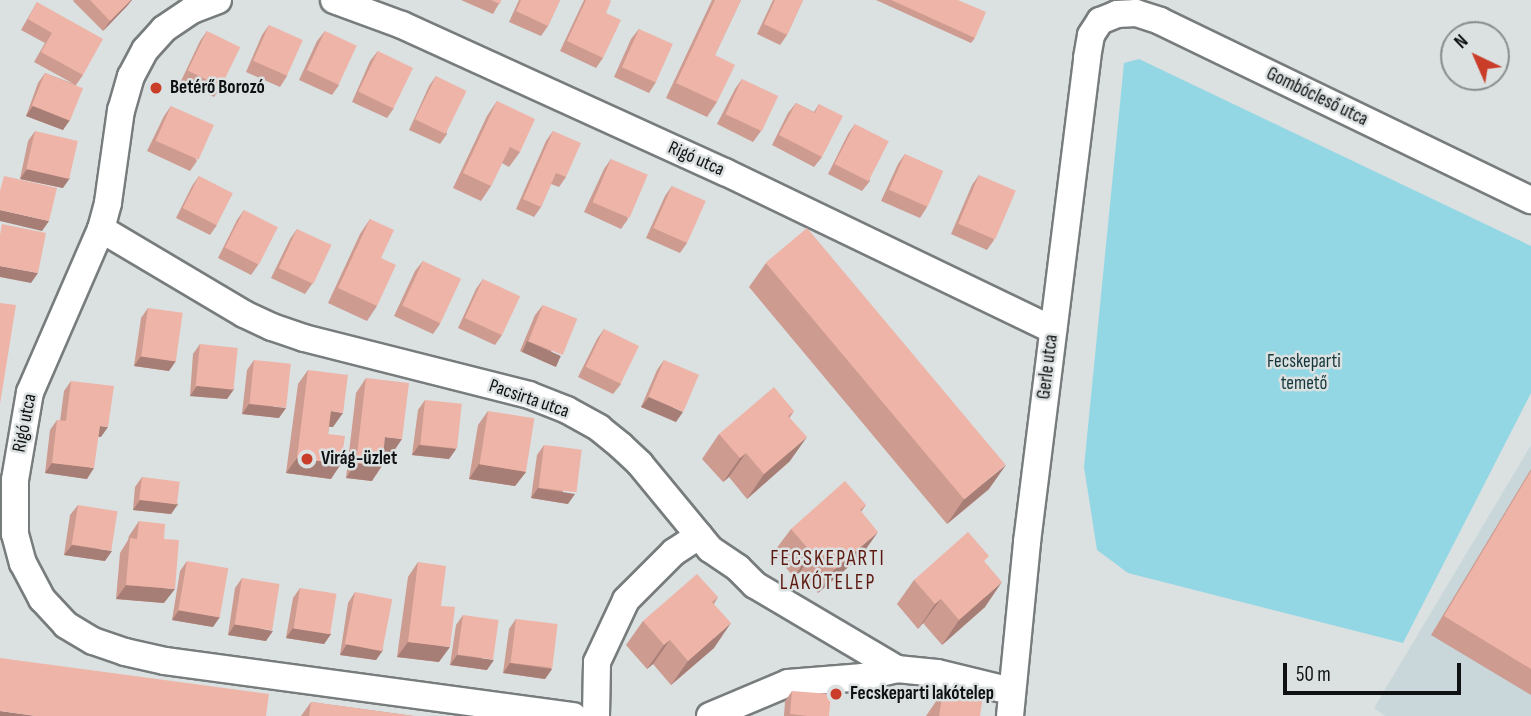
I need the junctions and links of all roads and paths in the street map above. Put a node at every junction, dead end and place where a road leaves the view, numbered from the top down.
1 (218, 0) edge
2 (334, 0) edge
3 (1100, 21) joint
4 (1531, 200) edge
5 (100, 229) junction
6 (1053, 330) junction
7 (699, 536) junction
8 (897, 669) junction
9 (1010, 703) edge
10 (573, 716) edge
11 (596, 716) edge
12 (710, 716) edge

1 - 5 street, Rigó utca
2 - 6 street, Rigó utca
3 - 4 street, Gombócleső utca
3 - 6 street, Gerle utca
5 - 7 street, Pacsirta utca
5 - 10 street, Rigó utca
6 - 9 street, Gerle utca
7 - 8 street, Pacsirta utca
7 - 11 street
8 - 9 street
8 - 12 street

